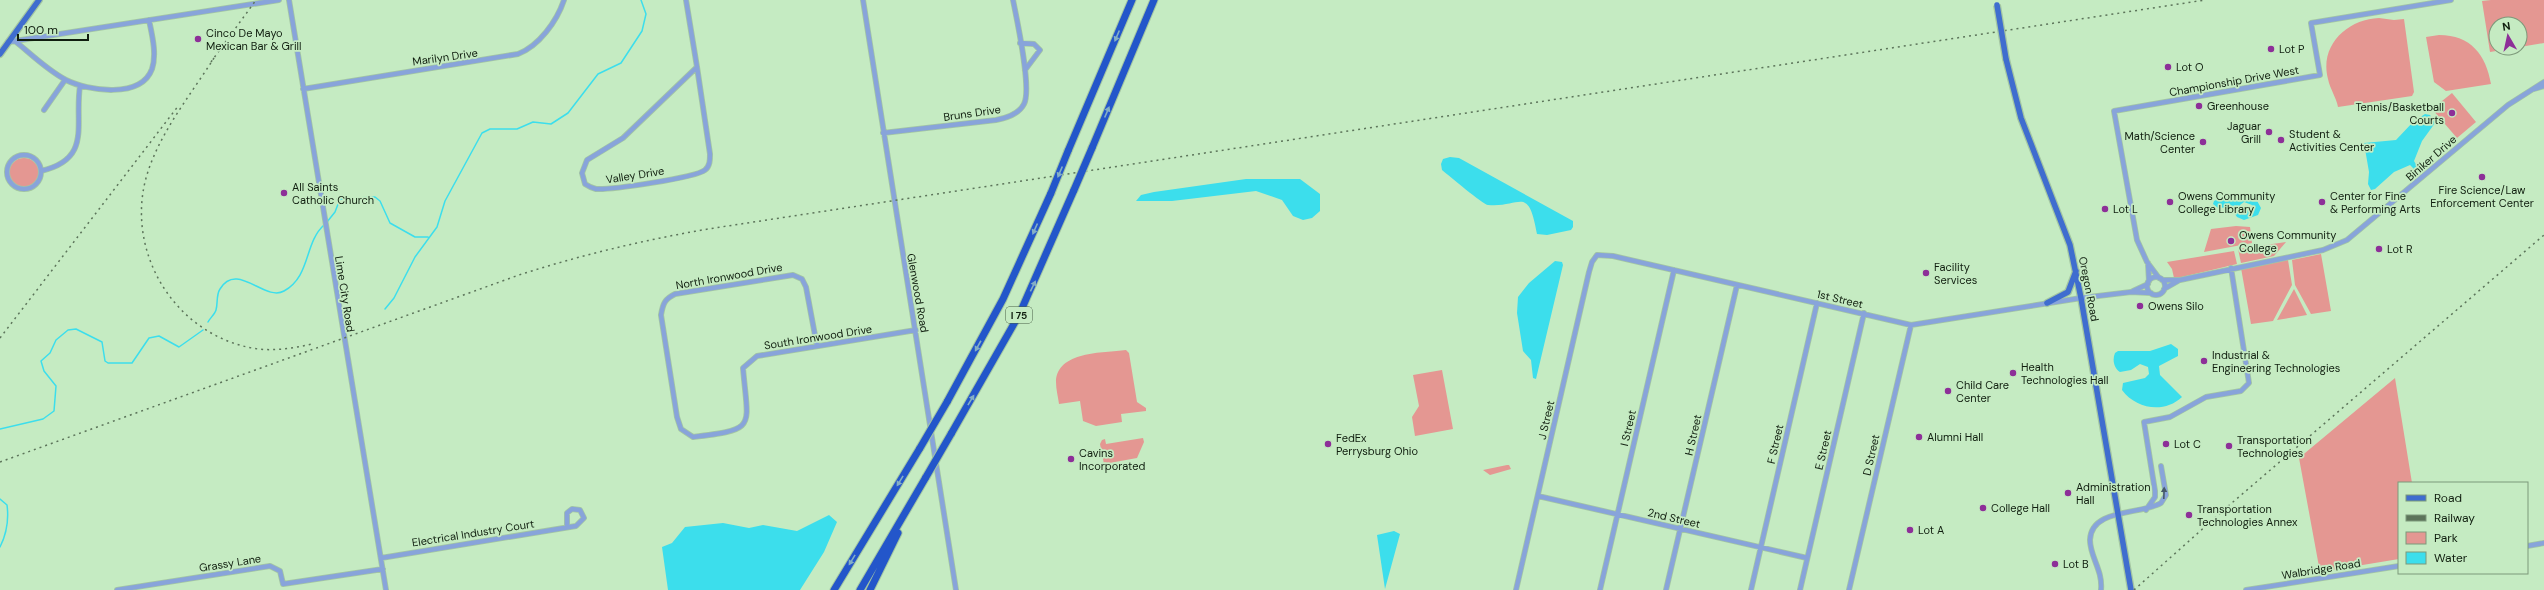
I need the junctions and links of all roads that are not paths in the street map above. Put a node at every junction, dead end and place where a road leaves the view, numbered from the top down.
1 (39, 0) edge
2 (279, 0) edge
3 (289, 0) edge
4 (564, 0) edge
5 (686, 0) edge
6 (862, 0) edge
7 (1014, 0) edge
8 (1132, 0) edge
9 (1154, 0) edge
10 (2451, 0) edge
11 (1997, 2) edge
12 (150, 20) junction
13 (12, 42) junction
14 (1020, 43) junction
15 (0, 54) edge
16 (697, 67) junction
17 (1025, 70) junction
18 (66, 80) junction
19 (2544, 82) edge
20 (80, 86) junction
21 (2544, 86) edge
22 (303, 89) junction
23 (2532, 89) junction
24 (44, 110) dead end
25 (883, 133) junction
26 (41, 171) junction
27 (6, 174) junction
28 (0, 175) edge
29 (1597, 256) joint
30 (2148, 263) junction
31 (2231, 268) junction
32 (1674, 270) junction
33 (2076, 271) junction
34 (2161, 279) junction
35 (2180, 280) junction
36 (2149, 282) junction
37 (1737, 284) junction
38 (2164, 289) junction
39 (2131, 292) junction
40 (2151, 294) junction
41 (2081, 298) junction
42 (1817, 303) junction
43 (2046, 303) junction
44 (1864, 314) junction
45 (1911, 324) junction
46 (916, 330) junction
47 (817, 346) junction
48 (692, 437) joint
49 (2161, 466) dead end
50 (1538, 496) junction
51 (910, 504) junction
52 (2146, 510) junction
53 (1618, 514) junction
54 (2118, 515) junction
55 (567, 527) junction
56 (1680, 529) junction
57 (2544, 543) edge
58 (2528, 546) edge
59 (1760, 548) junction
60 (381, 558) junction
61 (1807, 558) junction
62 (2398, 566) edge
63 (383, 570) junction
64 (283, 584) junction
65 (117, 590) edge
66 (284, 590) edge
67 (386, 590) edge
68 (834, 590) edge
69 (860, 590) edge
70 (870, 590) edge
71 (956, 590) edge
72 (1516, 590) edge
73 (1600, 590) edge
74 (1666, 590) edge
75 (1751, 590) edge
76 (1800, 590) edge
77 (1849, 590) edge
78 (2101, 590) edge
79 (2131, 590) edge
80 (2246, 590) edge

1 - 13 main road
2 - 12 street
3 - 22 street, Lime City Road
4 - 22 street, Marilyn Drive
5 - 16 street, Valley Drive
6 - 25 street, Glenwood Road
7 - 14 street, Bruns Drive
8 -> 68 highway, I 75, bridge
51 -> 9 highway, I 75, bridge
10 - 30 street, Championship Drive West
11 - 33 main road, Oregon Road, bridge
12 - 13 street
12 - 20 street
13 - 15 main road
13 - 18 street
14 - 17 street, Bruns Drive
14 - 17 street
16 - 16 street, Valley Drive
17 - 25 street, Bruns Drive
18 - 20 street
18 - 24 street
19 - 23 street, Biniker Drive
20 - 26 street
21 - 23 street, Biniker Drive
22 - 60 street, Lime City Road
23 - 31 street, Biniker Drive
25 - 46 street, Glenwood Road
26 - 27 street
26 - 27 street
27 - 28 street
29 - 32 street, 1st Street
29 - 50 street, J Street
30 - 34 street, Championship Drive West
30 - 36 street, Championship Drive West
31 - 35 street, Biniker Drive
31 - 52 street
32 - 37 street, 1st Street
32 - 53 street, I Street
33 - 41 main road, Oregon Road
33 - 43 main road
34 - 35 street, Biniker Drive
34 - 36 street
34 - 38 street
35 - 38 street, Biniker Drive
36 - 39 street
36 - 40 street
37 - 42 street, 1st Street
37 - 56 street, H Street
38 - 40 street
39 - 40 street
39 - 41 street
41 - 43 street, 1st Street
41 - 54 main road, Oregon Road
42 - 44 street, 1st Street
42 - 59 street, F Street
43 - 45 street, 1st Street
44 - 45 street, 1st Street
44 - 61 street, E Street
45 - 77 street, D Street
46 - 47 street, South Ironwood Drive
46 - 71 street, Glenwood Road
47 - 48 street, South Ironwood Drive
47 - 48 street, North Ironwood Drive
52 -> 49 street
50 - 53 street, 2nd Street
50 - 72 street, J Street
51 - 69 highway, I 75
51 - 70 highway
52 - 54 street
53 - 56 street, 2nd Street
53 - 73 street, I Street
54 - 78 street
54 - 79 main road, Oregon Road
55 - 55 street, Electrical Industry Court
55 - 60 street, Electrical Industry Court
56 - 59 street, 2nd Street
56 - 74 street, H Street
57 - 58 street
59 - 61 street, 2nd Street
59 - 75 street, F Street
60 - 63 street, Lime City Road
61 - 76 street, E Street
62 - 80 street, Walbridge Road
63 - 64 street
63 - 67 street, Lime City Road
64 - 65 street, Grassy Lane
64 - 66 street

